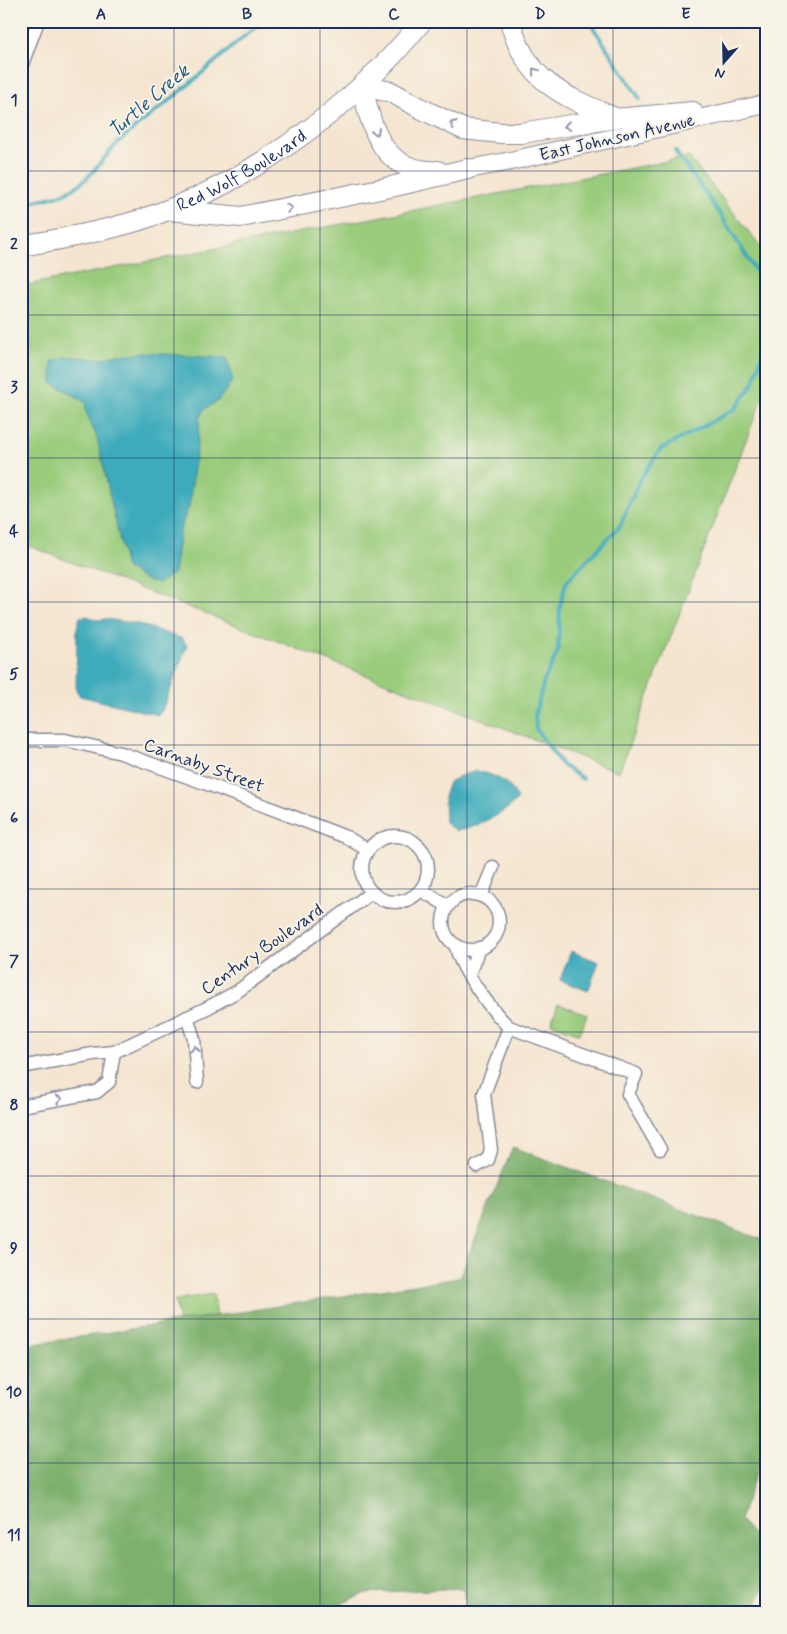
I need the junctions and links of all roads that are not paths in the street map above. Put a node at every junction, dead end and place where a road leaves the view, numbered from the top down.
1 (38, 21) edge
2 (422, 21) edge
3 (510, 21) edge
4 (21, 67) edge
5 (362, 86) junction
6 (766, 104) edge
7 (615, 118) junction
8 (468, 169) junction
9 (168, 210) junction
10 (21, 246) edge
11 (21, 740) edge
12 (368, 850) junction
13 (493, 867) dead end
14 (421, 890) junction
15 (372, 892) junction
16 (481, 896) junction
17 (448, 906) junction
18 (456, 945) junction
19 (479, 948) junction
20 (469, 974) junction
21 (187, 1017) junction
22 (509, 1027) junction
23 (114, 1052) junction
24 (21, 1067) edge
25 (197, 1082) dead end
26 (21, 1106) edge
27 (660, 1149) dead end
28 (477, 1166) dead end

1 - 4 street
2 - 5 highway, Red Wolf Boulevard
7 -> 3 highway
7 -> 5 highway
5 -> 8 highway
5 - 9 highway, Red Wolf Boulevard
6 - 7 main road, East Johnson Avenue
6 - 8 main road, East Johnson Avenue
9 -> 8 highway
9 - 10 highway, Red Wolf Boulevard
11 - 12 street, Carnaby Street
12 - 14 street
12 - 15 street
13 - 16 street
14 - 15 street
14 - 17 street
15 - 21 street, Century Boulevard
16 - 17 street
16 - 19 street
17 - 18 street
18 - 19 street
18 - 20 street
19 - 20 street
20 - 22 street
21 - 23 street, Century Boulevard
25 -> 21 street
22 - 27 street
22 - 28 street
23 - 24 street, Century Boulevard
26 -> 23 street

